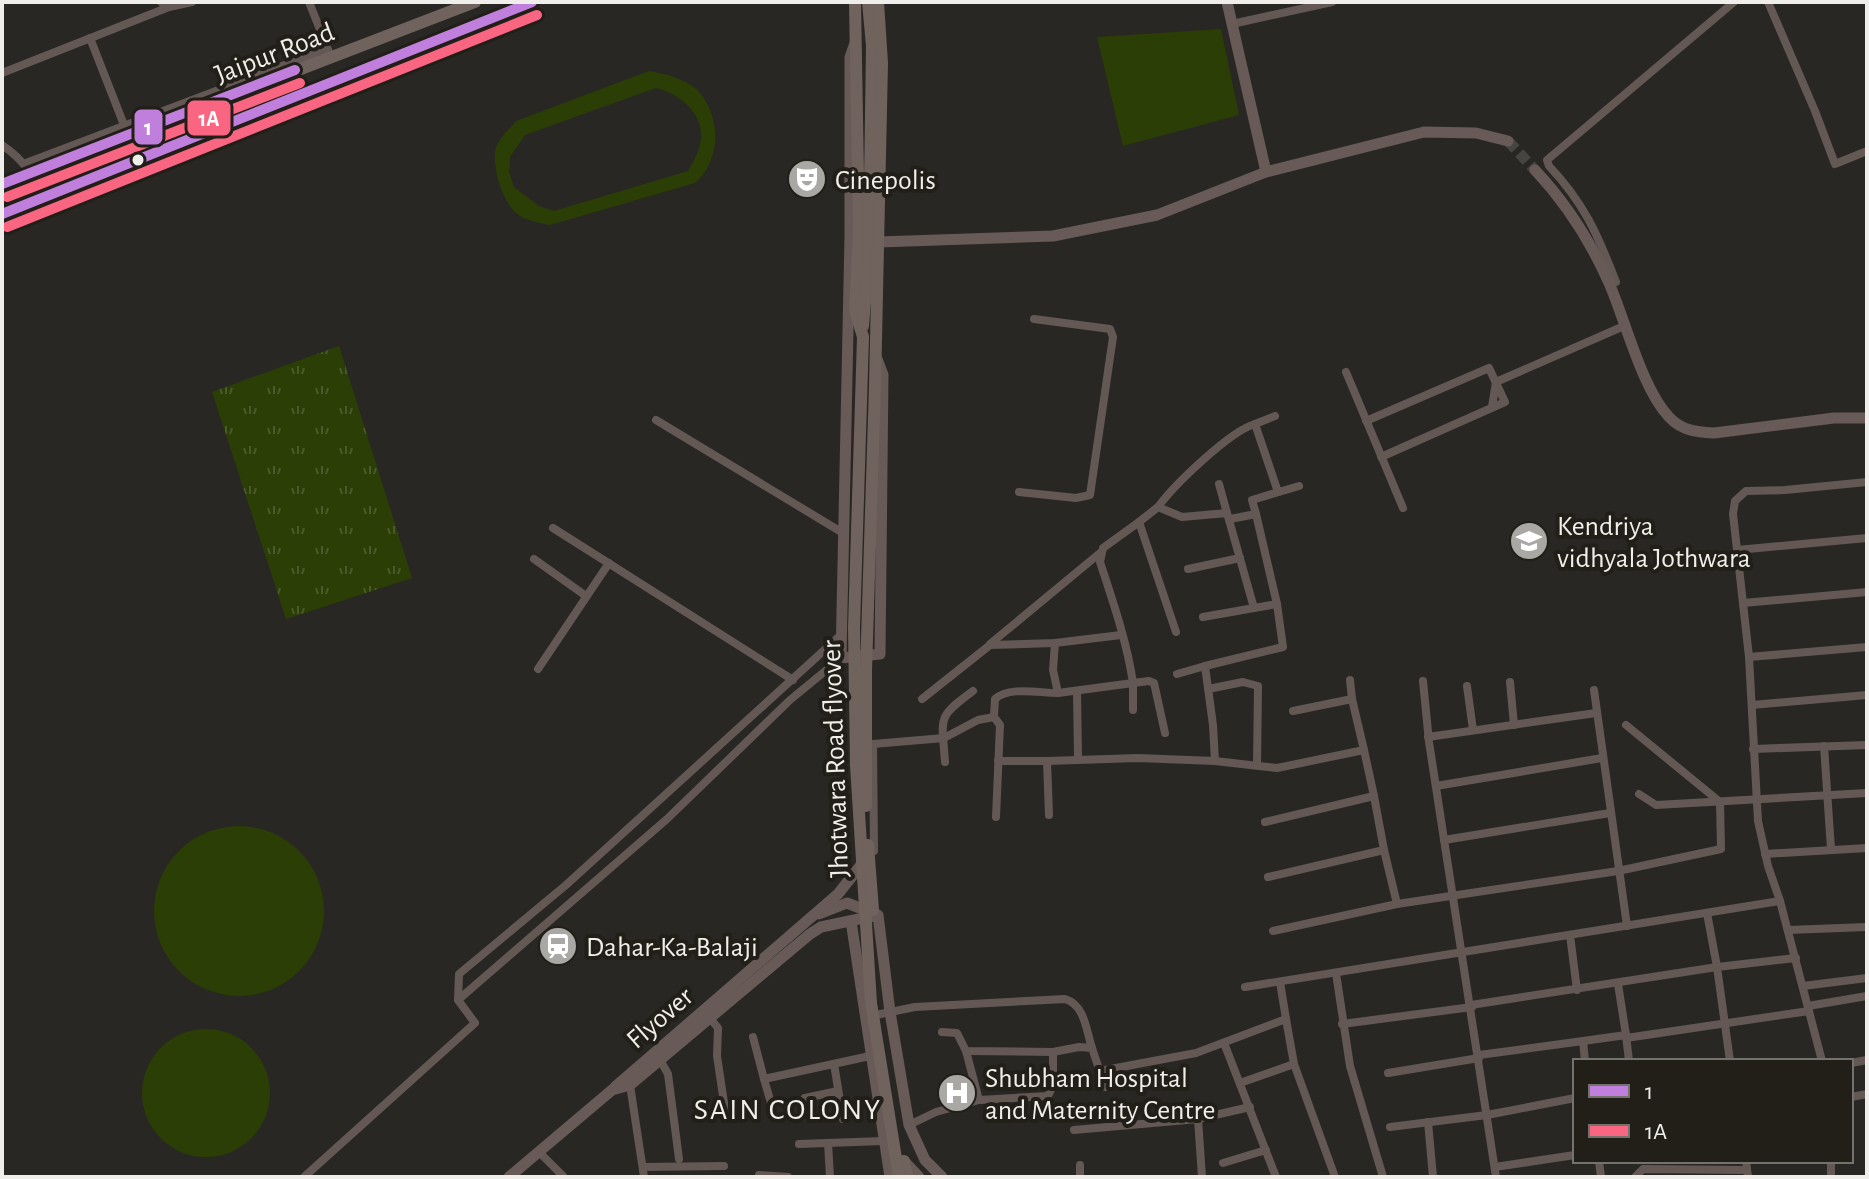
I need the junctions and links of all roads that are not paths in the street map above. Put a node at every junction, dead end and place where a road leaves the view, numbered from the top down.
1 (192, 2) edge
2 (309, 2) edge
3 (532, 2) edge
4 (855, 2) edge
5 (868, 2) edge
6 (878, 2) edge
7 (1227, 2) edge
8 (1332, 2) edge
9 (1734, 2) edge
10 (1768, 2) edge
11 (468, 3) edge
12 (165, 4) edge
13 (1232, 24) junction
14 (90, 38) junction
15 (855, 43) junction
16 (329, 53) junction
17 (2, 73) edge
18 (126, 130) junction
19 (1508, 141) tunnel mouth
20 (2, 145) edge
21 (1867, 151) edge
22 (29, 168) junction
23 (1535, 170) tunnel mouth
24 (1266, 172) junction
25 (2, 184) edge
26 (40, 199) junction
27 (2, 214) edge
28 (879, 242) junction
29 (1616, 282) dead end
30 (1034, 319) dead end
31 (1624, 326) junction
32 (863, 337) junction
33 (875, 355) junction
34 (1346, 372) dead end
35 (1496, 382) junction
36 (1275, 416) dead end
37 (1867, 418) edge
38 (656, 420) dead end
39 (1366, 421) junction
40 (1255, 424) junction
41 (1381, 457) junction
42 (1867, 482) edge
43 (1219, 484) dead end
44 (1299, 486) dead end
45 (1019, 492) dead end
46 (1278, 492) junction
47 (1158, 507) junction
48 (1403, 508) dead end
49 (1256, 514) junction
50 (1228, 516) junction
51 (1139, 522) junction
52 (553, 528) dead end
53 (843, 533) junction
54 (1867, 538) edge
55 (1737, 550) junction
56 (1100, 553) junction
57 (1240, 558) junction
58 (534, 559) dead end
59 (609, 563) junction
60 (1188, 569) dead end
61 (1867, 592) edge
62 (586, 596) junction
63 (1743, 603) junction
64 (1277, 604) junction
65 (1254, 608) junction
66 (1203, 617) dead end
67 (1176, 632) dead end
68 (842, 634) junction
69 (1121, 635) junction
70 (1055, 643) junction
71 (990, 645) junction
72 (1867, 647) edge
73 (1749, 657) junction
74 (841, 658) junction
75 (1205, 666) junction
76 (538, 669) dead end
77 (1177, 674) dead end
78 (793, 680) junction
79 (1350, 680) dead end
80 (1423, 681) dead end
81 (1510, 682) dead end
82 (1133, 683) junction
83 (1467, 686) dead end
84 (1208, 689) junction
85 (1594, 690) dead end
86 (780, 691) junction
87 (973, 691) dead end
88 (1077, 691) junction
89 (1058, 693) junction
90 (1867, 695) edge
91 (922, 699) dead end
92 (1352, 699) junction
93 (790, 700) junction
94 (1752, 705) junction
95 (1133, 710) dead end
96 (1293, 711) dead end
97 (1596, 713) junction
98 (994, 717) junction
99 (1514, 725) junction
100 (1626, 725) dead end
101 (1473, 730) junction
102 (1165, 733) dead end
103 (1428, 737) junction
104 (944, 738) junction
105 (1867, 745) edge
106 (1824, 746) junction
107 (1753, 749) junction
108 (1364, 750) junction
109 (1078, 758) junction
110 (1602, 758) junction
111 (998, 761) junction
112 (1047, 761) junction
113 (1215, 761) junction
114 (945, 762) dead end
115 (1257, 765) junction
116 (1436, 786) junction
117 (1867, 793) edge
118 (1639, 794) dead end
119 (1827, 794) junction
120 (1374, 796) junction
121 (1756, 799) junction
122 (1720, 802) junction
123 (1610, 813) junction
124 (1049, 815) dead end
125 (996, 817) dead end
126 (1265, 822) dead end
127 (1444, 840) junction
128 (1867, 848) edge
129 (1831, 849) junction
130 (1384, 850) junction
131 (1765, 854) junction
132 (861, 865) junction
133 (1618, 871) junction
134 (1268, 877) dead end
135 (1453, 895) junction
136 (1780, 901) junction
137 (1397, 904) junction
138 (871, 912) junction
139 (1707, 913) junction
140 (811, 917) junction
141 (851, 921) junction
142 (1627, 926) junction
143 (1867, 927) edge
144 (1788, 930) junction
145 (1273, 931) dead end
146 (1570, 935) junction
147 (1462, 952) junction
148 (1796, 958) junction
149 (1717, 967) junction
150 (1336, 973) junction
151 (1867, 978) edge
152 (1280, 982) junction
153 (1618, 984) junction
154 (1803, 986) junction
155 (1245, 987) dead end
156 (1577, 990) junction
157 (1867, 996) edge
158 (458, 1000) junction
159 (1472, 1006) junction
160 (1809, 1009) junction
161 (890, 1012) junction
162 (709, 1017) junction
163 (864, 1017) junction
164 (1286, 1019) junction
165 (1724, 1023) junction
166 (1342, 1024) junction
167 (942, 1032) dead end
168 (1626, 1036) junction
169 (753, 1037) dead end
170 (1583, 1041) junction
171 (1224, 1043) junction
172 (1092, 1048) junction
173 (966, 1051) junction
174 (1053, 1052) junction
175 (870, 1056) junction
176 (1479, 1056) junction
177 (659, 1058) junction
178 (1585, 1059) edge
179 (1629, 1059) edge
180 (1730, 1059) edge
181 (1822, 1059) edge
182 (834, 1064) junction
183 (1294, 1064) junction
184 (1100, 1071) junction
185 (1388, 1073) dead end
186 (630, 1079) junction
187 (764, 1079) junction
188 (1240, 1083) junction
189 (1105, 1087) dead end
190 (838, 1091) junction
191 (805, 1098) dead end
192 (1573, 1098) edge
193 (979, 1100) junction
194 (771, 1103) dead end
195 (1250, 1107) junction
196 (1487, 1115) junction
197 (726, 1116) dead end
198 (843, 1119) dead end
199 (1198, 1119) junction
200 (1428, 1122) junction
201 (909, 1125) junction
202 (1390, 1127) dead end
203 (1074, 1130) dead end
204 (883, 1141) junction
205 (828, 1143) junction
206 (799, 1144) dead end
207 (1266, 1150) junction
208 (539, 1152) junction
209 (1573, 1155) edge
210 (679, 1159) dead end
211 (904, 1161) junction
212 (1223, 1163) dead end
213 (1080, 1165) dead end
214 (724, 1166) dead end
215 (1638, 1169) edge
216 (1747, 1169) edge
217 (644, 1172) edge
218 (1496, 1172) edge
219 (759, 1175) dead end
220 (304, 1177) edge
221 (509, 1177) edge
222 (564, 1177) edge
223 (788, 1177) edge
224 (830, 1177) edge
225 (890, 1177) edge
226 (899, 1177) edge
227 (907, 1177) edge
228 (919, 1177) edge
229 (942, 1177) edge
230 (1080, 1177) edge
231 (1202, 1177) edge
232 (1276, 1177) edge
233 (1335, 1177) edge
234 (1383, 1177) edge
235 (1433, 1177) edge

1 - 12 street
2 - 16 street
3 - 26 main road
4 - 15 main road, Jhotwara Road flyover
5 - 32 main road, Jhotwara Road flyover
6 - 28 main road, Jhotwara Road flyover
7 - 13 street
8 - 13 street
9 - 29 street
10 - 21 street
11 - 16 main road, Jaipur Road
12 - 14 street
13 - 24 street
14 - 17 street
14 - 18 street
15 - 32 main road, Jhotwara Road flyover
15 - 53 street
16 - 18 main road, Jaipur Road
18 - 22 main road, Jaipur Road
19 - 24 street
20 - 22 street
22 - 25 main road, Jaipur Road
22 - 26 street
23 - 31 street
24 - 28 street
26 - 27 main road
28 - 33 main road, Jhotwara Road flyover
30 - 45 street
31 - 35 street
31 - 37 street
32 - 132 main road, Jhotwara Road flyover, bridge
33 - 74 street
33 - 211 main road, Jhotwara Road flyover, bridge
34 - 39 street
35 - 39 street
35 - 41 street
36 - 40 street
38 - 53 street
39 - 41 street
40 - 46 street
40 - 47 street
41 - 48 street
42 - 55 street
43 - 50 street
44 - 46 street
46 - 49 street
47 - 50 street
47 - 51 street
49 - 50 street
49 - 64 street
50 - 57 street
51 - 56 street
51 - 67 street
52 - 59 street
53 - 68 street
54 - 55 street
55 - 63 street
56 - 69 street
56 - 71 street
57 - 60 street
57 - 65 street
58 - 62 street
59 - 62 street
59 - 78 street
61 - 63 street
62 - 76 street
63 - 73 street
64 - 65 street
64 - 75 street
65 - 66 street
68 - 74 street
68 - 78 street
69 - 70 street
69 - 82 street
70 - 71 street
70 - 89 street
71 - 91 street
72 - 73 street
73 - 94 street
74 - 93 street
75 - 77 street
75 - 84 street
78 - 86 street
79 - 92 street
80 - 103 street
81 - 99 street
82 - 88 street
82 - 95 street
82 - 102 street
83 - 101 street
84 - 113 street
84 - 115 street
85 - 97 street
86 - 93 street
86 - 158 street
87 - 104 street
88 - 89 street
88 - 109 street
89 - 98 street
90 - 94 street
92 - 96 street
92 - 108 street
93 - 158 street
94 - 107 street
97 - 99 street
97 - 110 street
98 - 104 street
98 - 111 street
99 - 101 street
100 - 122 street
101 - 103 street
103 - 116 street
104 - 114 street
104 - 138 street
105 - 106 street
106 - 107 street
106 - 119 street
107 - 121 street
108 - 115 street
108 - 120 street
109 - 112 street
109 - 113 street
110 - 116 street
110 - 123 street
111 - 112 street
111 - 125 street
112 - 124 street
113 - 115 street
116 - 127 street
117 - 119 street
118 - 122 street
119 - 121 street
119 - 129 street
120 - 126 street
120 - 130 street
121 - 122 street
121 - 131 street
122 - 133 street
123 - 127 street
123 - 133 street
127 - 135 street
128 - 129 street
129 - 131 street
130 - 134 street
130 - 137 street
131 - 136 street
132 - 138 main road, Jhotwara Road flyover, bridge
132 - 140 street, Flyover
133 - 135 street
133 - 142 street
135 - 137 street
135 - 147 street
136 - 139 street
136 - 144 street
137 - 145 street
138 - 140 street, Flyover
138 - 141 street
138 - 161 street
138 - 226 main road, Jhotwara Road flyover, bridge
139 - 142 street
139 - 149 street
140 - 186 street, Flyover
141 - 162 street
141 - 163 street
142 - 146 street
143 - 144 street
144 - 148 street
146 - 147 street
146 - 156 street
147 - 150 street
147 - 159 street
148 - 149 street
148 - 154 street
149 - 153 street
149 - 165 street
150 - 152 street
150 - 166 street
151 - 154 street
152 - 155 street
152 - 164 street
153 - 156 street
153 - 168 street
154 - 160 street
156 - 159 street
157 - 160 street
158 - 220 street
159 - 166 street
159 - 176 street
160 - 165 street
160 - 181 street
161 - 163 street
161 - 172 street
161 - 201 street
162 - 177 street
162 - 197 street
163 - 175 street
164 - 171 street
164 - 183 street
165 - 168 street
165 - 180 street
166 - 234 street
167 - 173 street
168 - 170 street
168 - 179 street
169 - 187 street
170 - 176 street
170 - 178 street
171 - 184 street
171 - 188 street
172 - 174 street
172 - 184 street
173 - 174 street
173 - 193 street
174 - 193 street
175 - 182 street
175 - 204 street
176 - 185 street
176 - 196 street
177 - 186 street
177 - 210 street
182 - 187 street
182 - 190 street
183 - 188 street
183 - 233 street
184 - 189 street
186 - 208 street
186 - 217 street
187 - 194 street
188 - 195 street
190 - 191 street
190 - 198 street
192 - 196 street
193 - 201 street
195 - 199 street
195 - 207 street
196 - 200 street
196 - 218 street
199 - 203 street
199 - 231 street
200 - 202 street
200 - 235 street
201 - 229 street
204 - 205 street
204 - 225 street
205 - 206 street
205 - 224 street
207 - 212 street
207 - 232 street
208 - 221 street
208 - 222 street
209 - 218 street
211 - 227 main road, Jhotwara Road flyover
211 - 228 street
213 - 230 street
214 - 217 street
215 - 216 street
219 - 223 street

